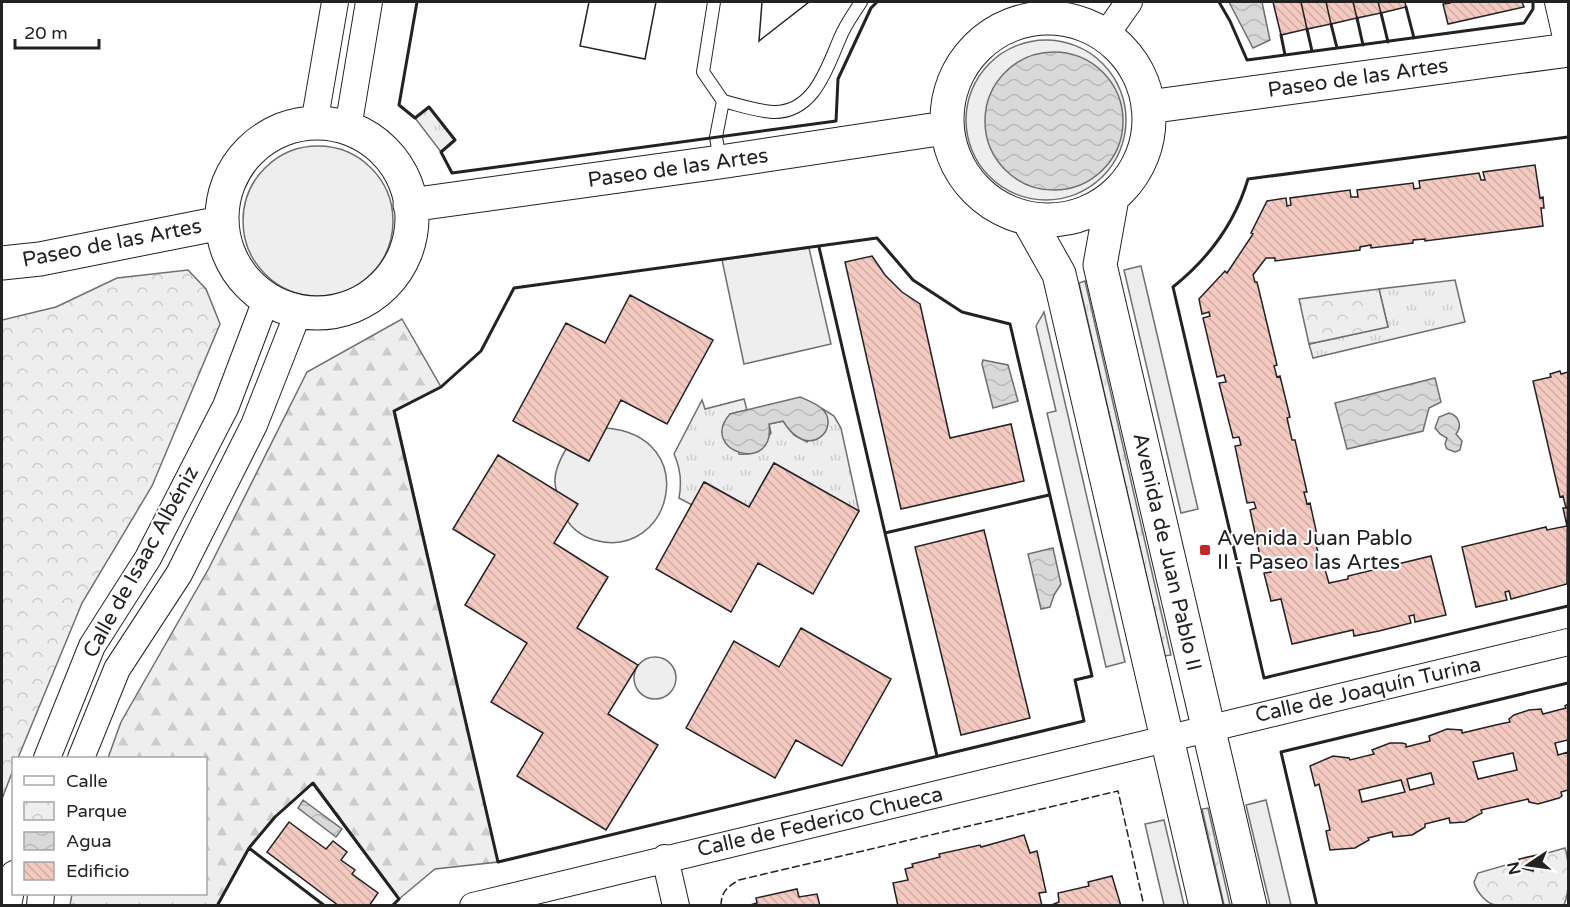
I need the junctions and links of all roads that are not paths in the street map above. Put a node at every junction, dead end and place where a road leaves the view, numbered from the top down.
1 (334, 2) edge
2 (369, 2) edge
3 (714, 2) edge
4 (861, 2) edge
5 (1129, 2) edge
6 (1558, 2) edge
7 (1105, 36) junction
8 (1569, 48) edge
9 (723, 101) junction
10 (1148, 107) junction
11 (314, 124) junction
12 (348, 128) junction
13 (945, 128) junction
14 (720, 162) junction
15 (1112, 198) junction
16 (410, 205) junction
17 (1028, 219) junction
18 (221, 223) junction
19 (40, 259) junction
20 (2, 263) edge
21 (2, 279) edge
22 (266, 300) junction
23 (298, 313) junction
24 (1569, 642) edge
25 (1208, 728) junction
26 (1167, 739) junction
27 (48, 757) edge
28 (82, 757) edge
29 (665, 858) junction
30 (12, 885) edge
31 (8, 906) edge
32 (473, 906) edge
33 (676, 906) edge
34 (1206, 906) edge
35 (1250, 906) edge

1 - 11 street
2 - 12 street
3 - 9 lane
4 - 9 lane
5 - 7 street
6 - 8 street
7 - 10 main road
7 - 13 main road
8 - 10 main road, Paseo de las Artes
9 - 14 lane
10 - 15 main road
11 - 12 main road
11 - 18 main road
12 - 16 main road
13 - 14 main road, Paseo de las Artes
13 - 17 main road
14 - 16 main road, Paseo de las Artes
15 - 17 main road
15 - 25 main road, Avenida de Juan Pablo II
16 - 23 main road
17 - 26 main road, Avenida de Juan Pablo II
18 - 19 main road, Paseo de las Artes
18 - 22 main road
19 - 20 main road, Paseo de las Artes
19 - 21 street
22 - 23 main road
22 - 27 street, Calle de Isaac Albéniz
23 - 28 street, Calle de Isaac Albéniz
24 - 25 street, Calle de Joaquín Turina
25 - 26 street, Calle de Joaquín Turina
25 - 35 main road, Avenida de Juan Pablo II
26 - 29 street, Calle de Federico Chueca
26 - 34 main road, Avenida de Juan Pablo II
29 - 32 street, Calle de Federico Chueca
29 - 33 street
30 - 31 street

